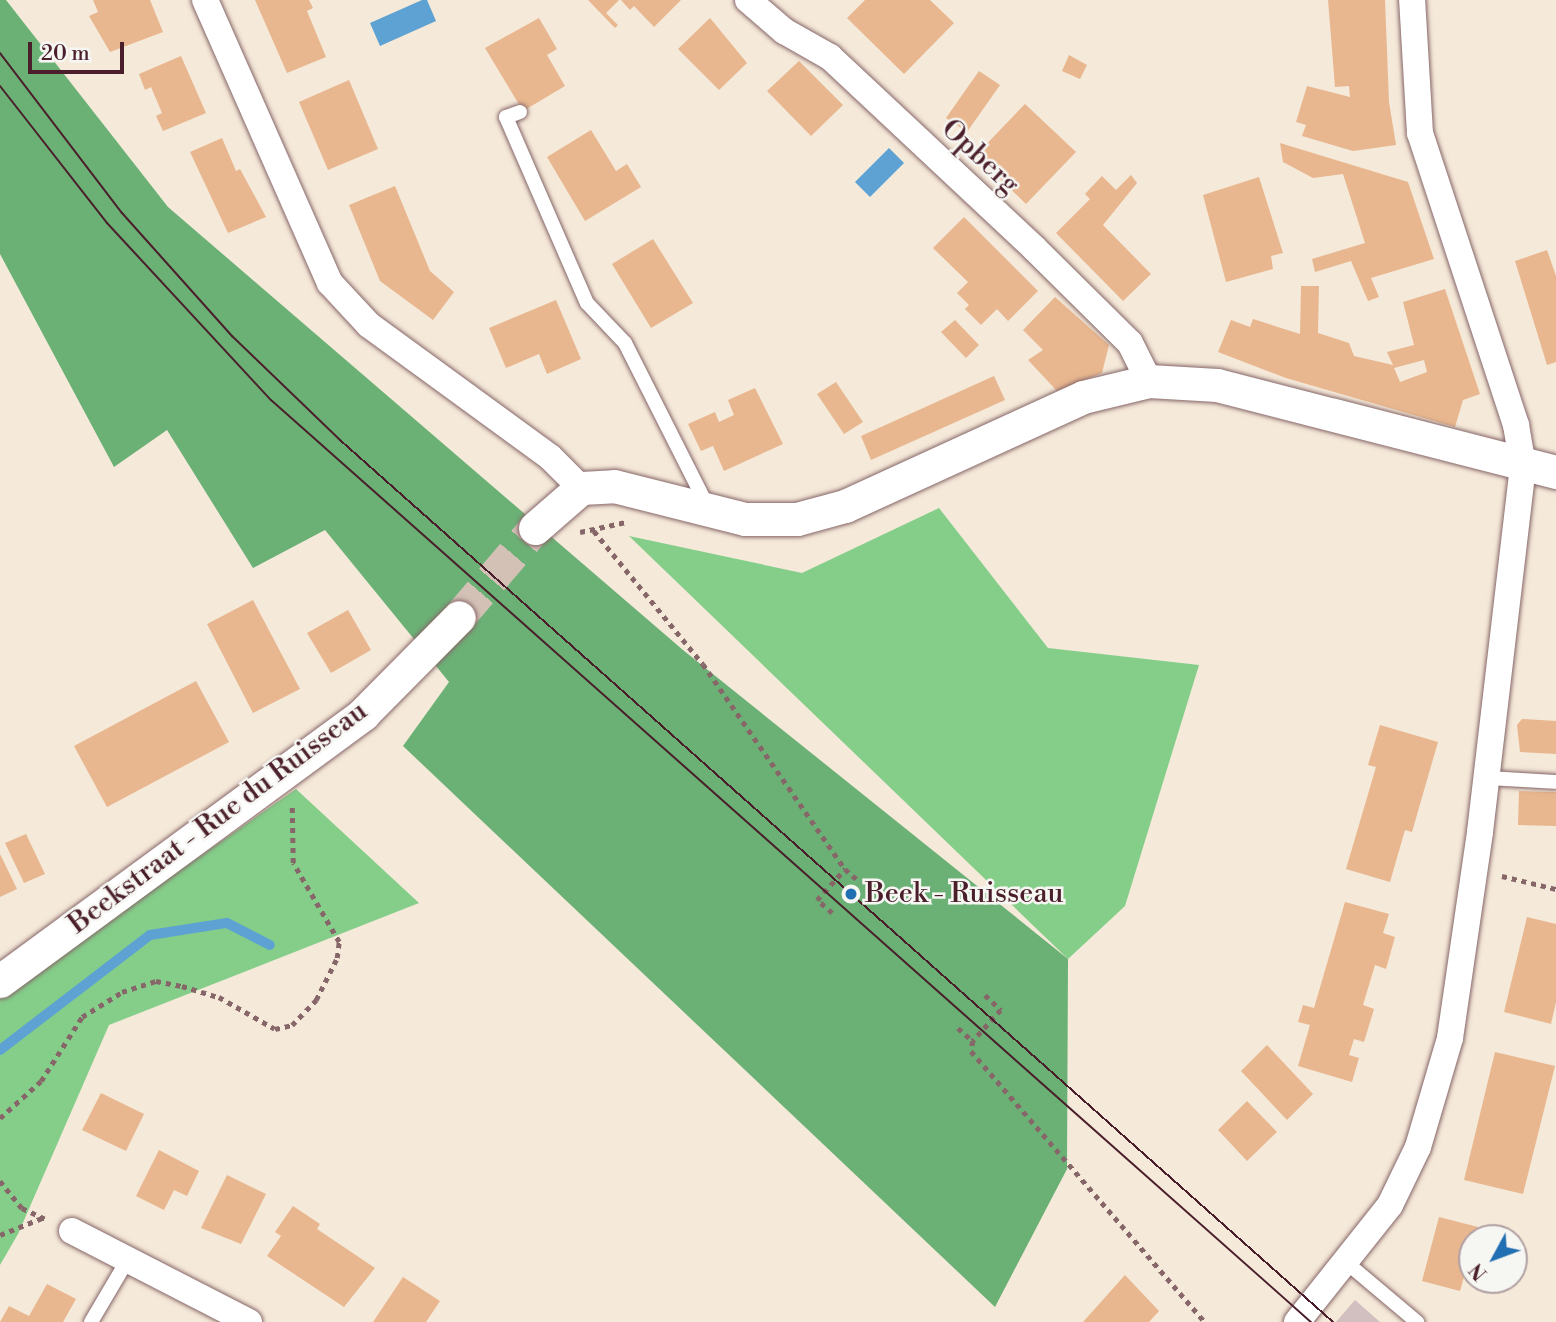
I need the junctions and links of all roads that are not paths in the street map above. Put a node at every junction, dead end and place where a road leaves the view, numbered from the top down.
1 (205, 0) edge
2 (748, 0) edge
3 (1412, 0) edge
4 (520, 112) dead end
5 (1149, 381) junction
6 (1523, 466) junction
7 (1556, 472) edge
8 (581, 488) junction
9 (711, 513) junction
10 (539, 525) tunnel mouth
11 (459, 617) tunnel mouth
12 (1486, 778) junction
13 (1556, 782) edge
14 (0, 981) edge
15 (72, 1231) road end
16 (127, 1261) junction
17 (1348, 1263) junction
18 (91, 1322) edge
19 (249, 1322) edge
20 (1297, 1322) edge
21 (1417, 1322) edge

1 - 8 street
2 - 5 street, Opberg
3 - 6 street
4 - 9 lane
5 - 6 street
5 - 9 street
6 - 7 street
6 - 12 street
8 - 9 street
8 - 10 street
11 - 14 street, Beekstraat - Rue du Ruisseau
12 - 13 lane
12 - 17 street
15 - 16 street
16 - 18 lane
16 - 19 street
17 - 20 street
17 - 21 lane

